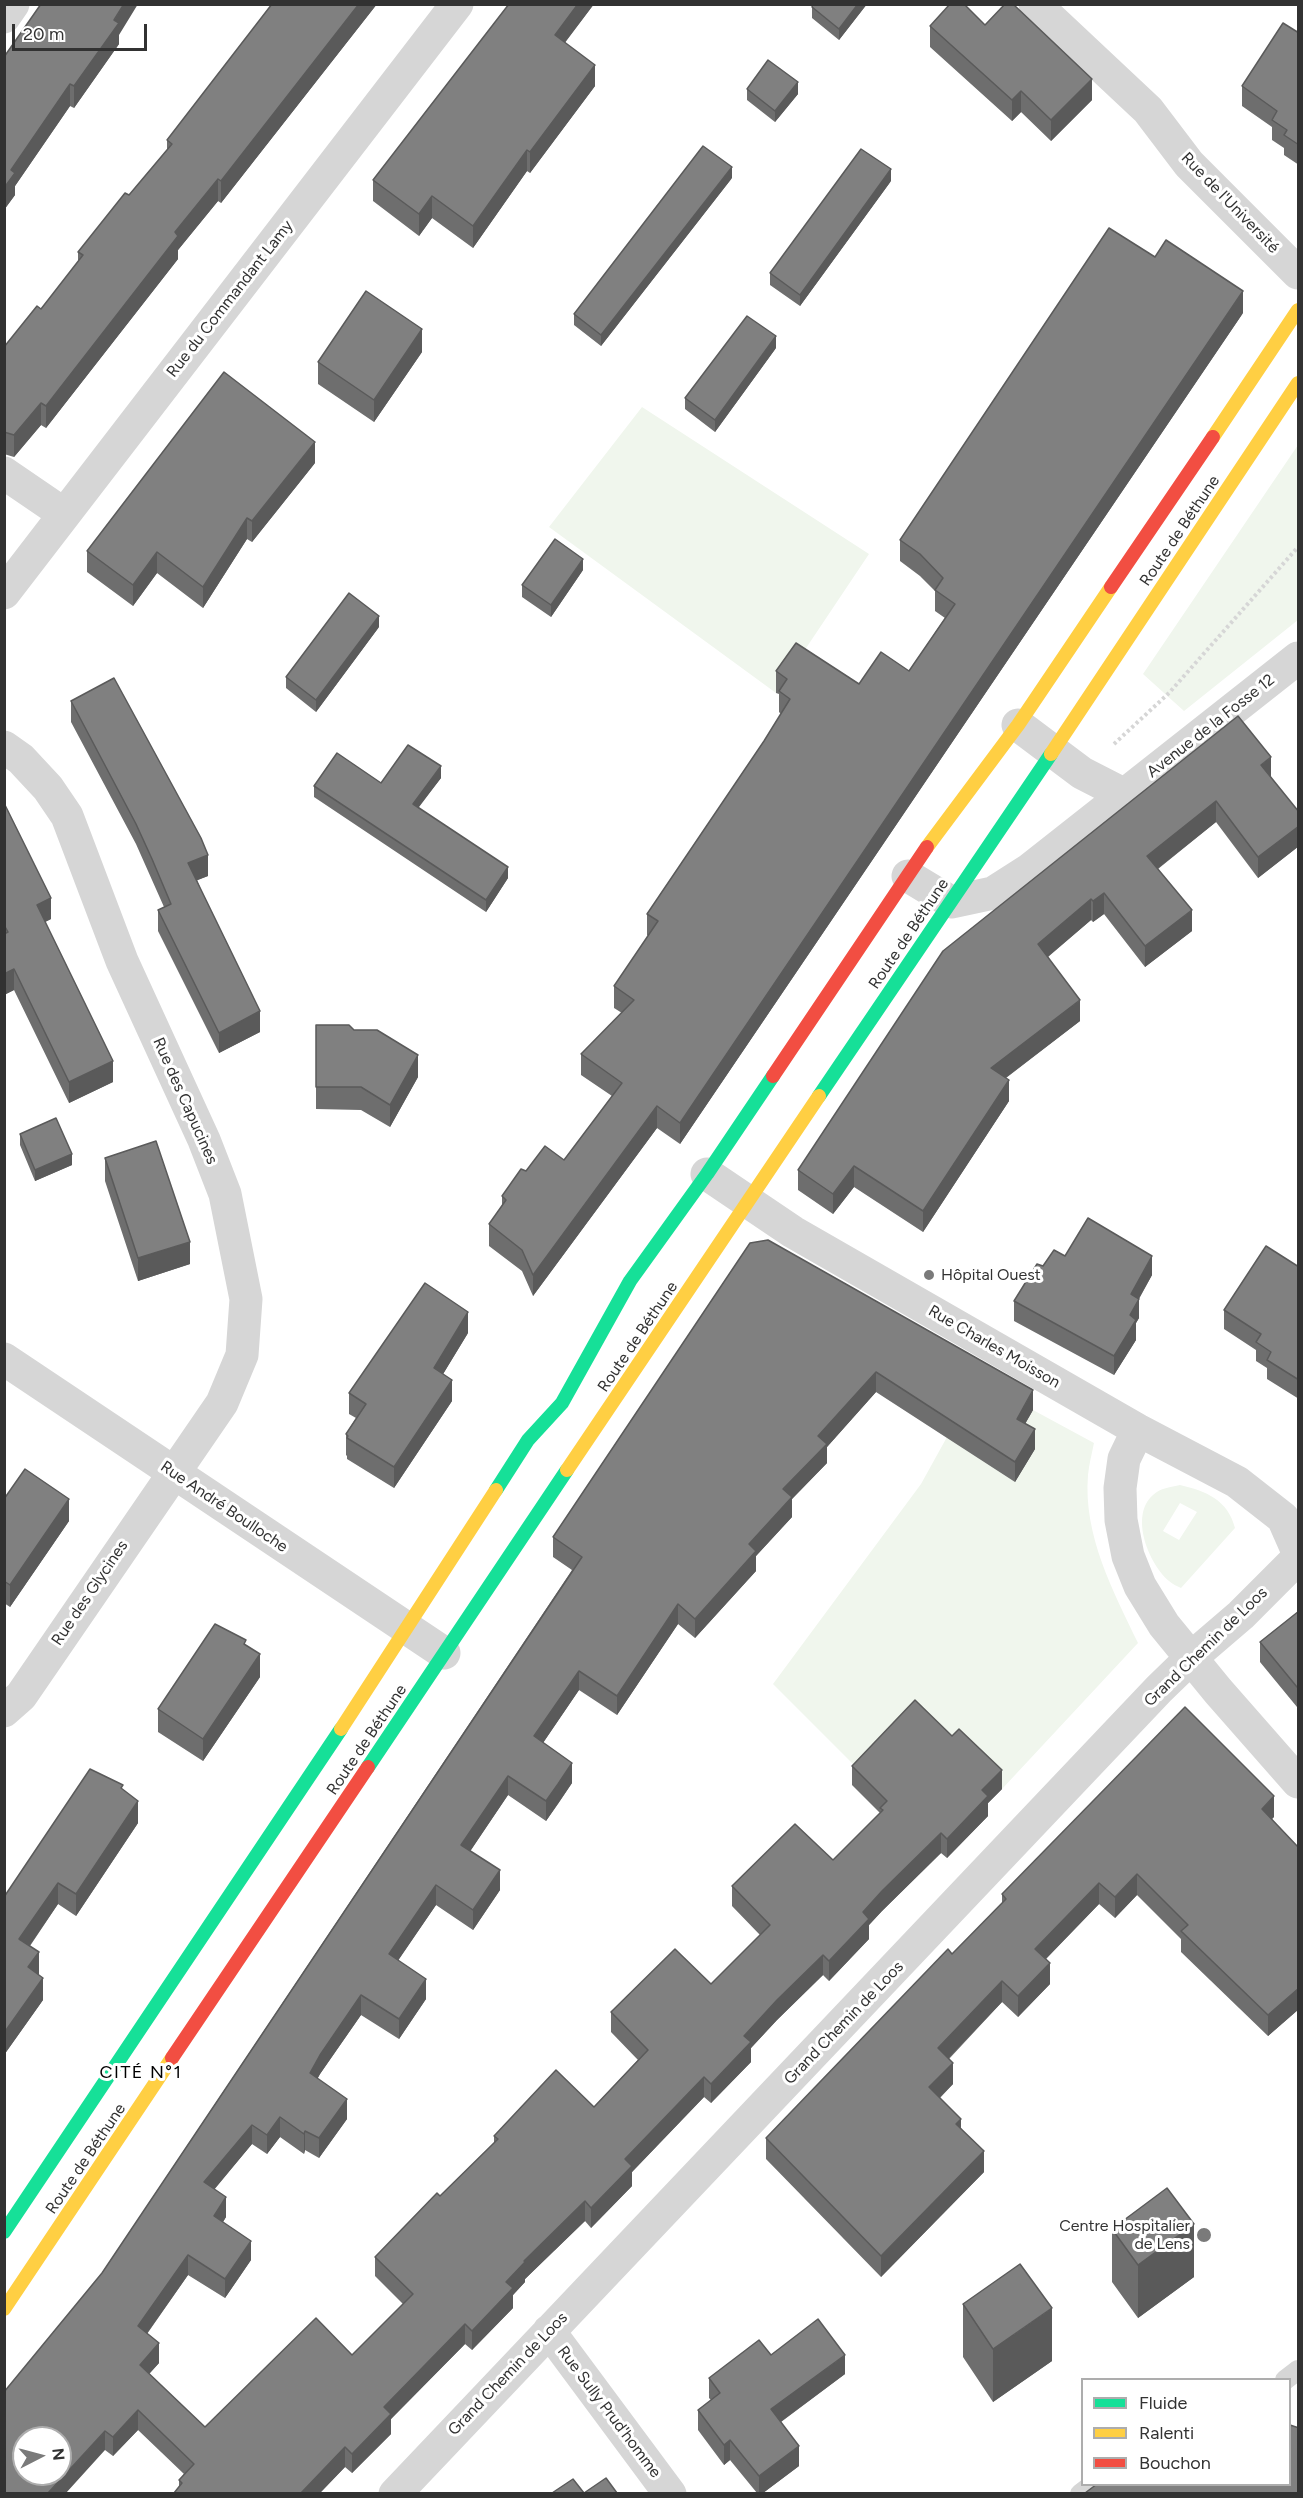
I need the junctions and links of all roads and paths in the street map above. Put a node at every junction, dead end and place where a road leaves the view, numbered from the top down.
1 (13, 4) edge
2 (457, 4) edge
3 (1035, 4) edge
4 (4, 17) edge
5 (1299, 273) edge
6 (1299, 310) edge
7 (1299, 383) edge
8 (4, 473) edge
9 (64, 514) junction
10 (1299, 547) edge
11 (4, 593) edge
12 (1299, 658) edge
13 (1018, 725) junction
14 (4, 747) edge
15 (1053, 752) junction
16 (1082, 773) junction
17 (1123, 795) junction
18 (908, 876) junction
19 (951, 902) junction
20 (707, 1174) junction
21 (748, 1202) junction
22 (4, 1359) edge
23 (1138, 1430) junction
24 (172, 1472) junction
25 (1291, 1509) edge
26 (1299, 1552) edge
27 (1299, 1558) edge
28 (406, 1628) junction
29 (444, 1653) junction
30 (1192, 1657) junction
31 (4, 1711) edge
32 (1299, 1782) edge
33 (4, 2232) edge
34 (4, 2309) edge
35 (549, 2331) junction
36 (395, 2493) edge
37 (670, 2493) edge

1 - 4 street
2 - 9 street, Rue du Commandant Lamy
3 - 5 street, Rue de l'Université
6 - 13 main road, Route de Béthune
7 - 15 main road, Route de Béthune
8 - 9 street
9 - 11 street, Rue du Commandant Lamy
10 - 16 path
12 - 17 street, Avenue de la Fosse 12
13 - 15 street
13 - 18 main road, Route de Béthune
14 - 24 street, Rue des Capucines
15 - 16 street
15 - 19 main road, Route de Béthune
16 - 17 street
17 - 19 street, Avenue de la Fosse 12
18 - 19 street
18 - 20 main road, Route de Béthune
19 - 21 main road, Route de Béthune
20 - 21 street, Rue Charles Moisson
20 - 28 main road, Route de Béthune
21 - 23 street, Rue Charles Moisson
21 - 29 main road, Route de Béthune
22 - 24 street, Rue André Boulloche
23 - 25 street, Rue Charles Moisson
23 - 30 street
24 - 28 street, Rue André Boulloche
24 - 31 street, Rue des Glycines
25 - 26 street
27 - 30 street, Grand Chemin de Loos
28 - 29 street, Rue André Boulloche
28 - 33 main road, Route de Béthune
29 - 34 main road, Route de Béthune
30 - 32 street
30 - 35 street, Grand Chemin de Loos
35 - 36 street, Grand Chemin de Loos
35 - 37 street, Rue Sully Prud'homme

